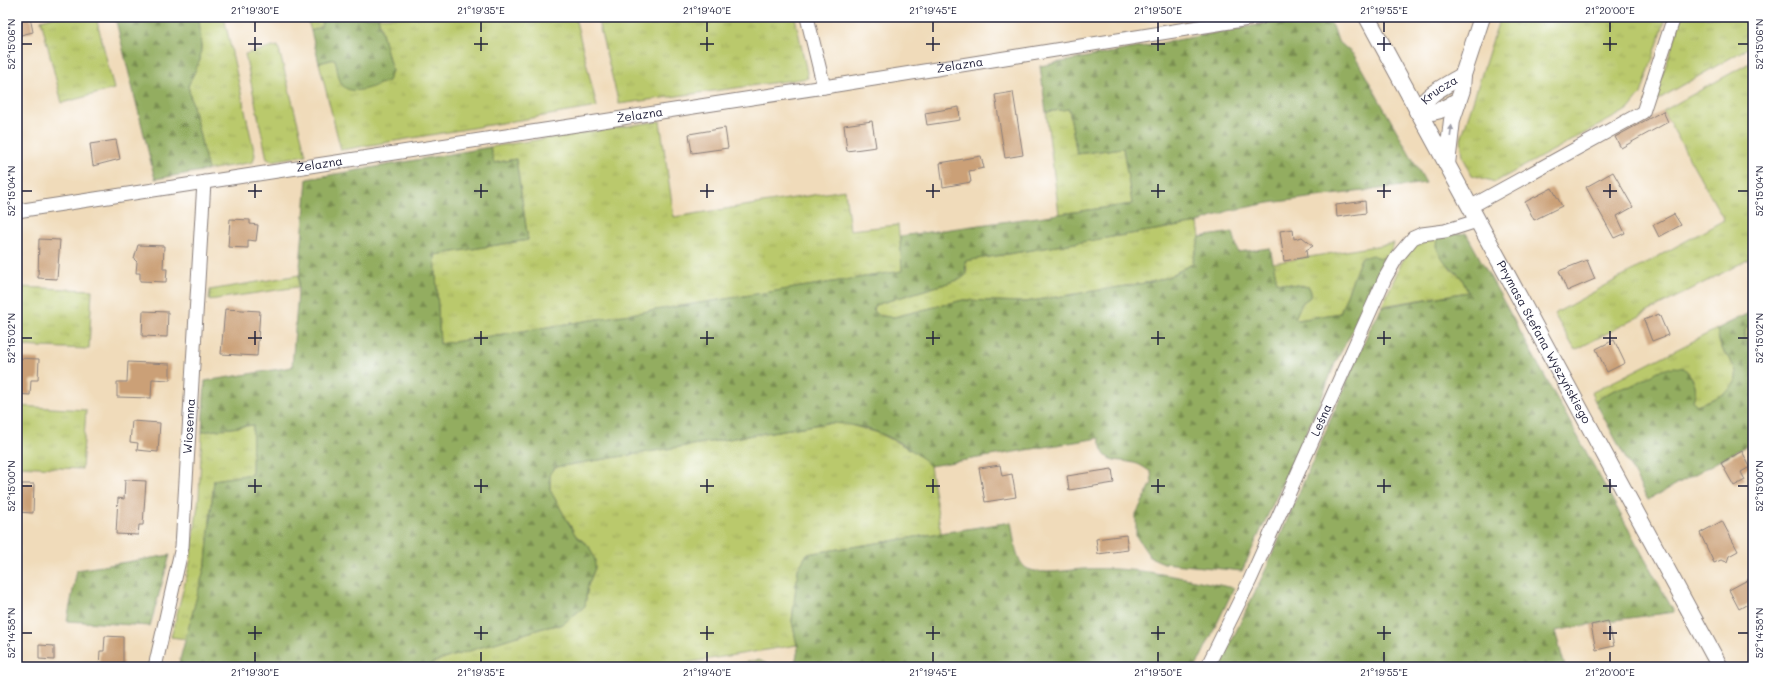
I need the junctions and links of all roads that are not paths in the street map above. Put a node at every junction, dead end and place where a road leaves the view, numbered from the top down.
1 (807, 17) edge
2 (1261, 17) edge
3 (1367, 17) edge
4 (1482, 17) edge
5 (1674, 17) edge
6 (1463, 75) junction
7 (824, 87) junction
8 (1458, 100) junction
9 (1417, 111) junction
10 (1447, 164) junction
11 (204, 182) junction
12 (17, 211) edge
13 (1473, 214) junction
14 (155, 667) edge
15 (1207, 667) edge
16 (1720, 667) edge

1 - 7 street
2 - 7 street, Żelazna
3 - 9 street, Prymasa Stefana Wyszyńskiego
4 - 6 street, Krucza
5 - 13 street, Leśna
6 - 8 street, Krucza
6 - 9 street, Krucza
7 - 11 street, Żelazna
8 - 9 street, Krucza
10 -> 8 street, Krucza
9 - 10 street, Prymasa Stefana Wyszyńskiego
10 - 13 street, Prymasa Stefana Wyszyńskiego
11 - 12 street, Żelazna
11 - 14 street, Wiosenna
13 - 15 street, Leśna
13 - 16 street, Prymasa Stefana Wyszyńskiego

